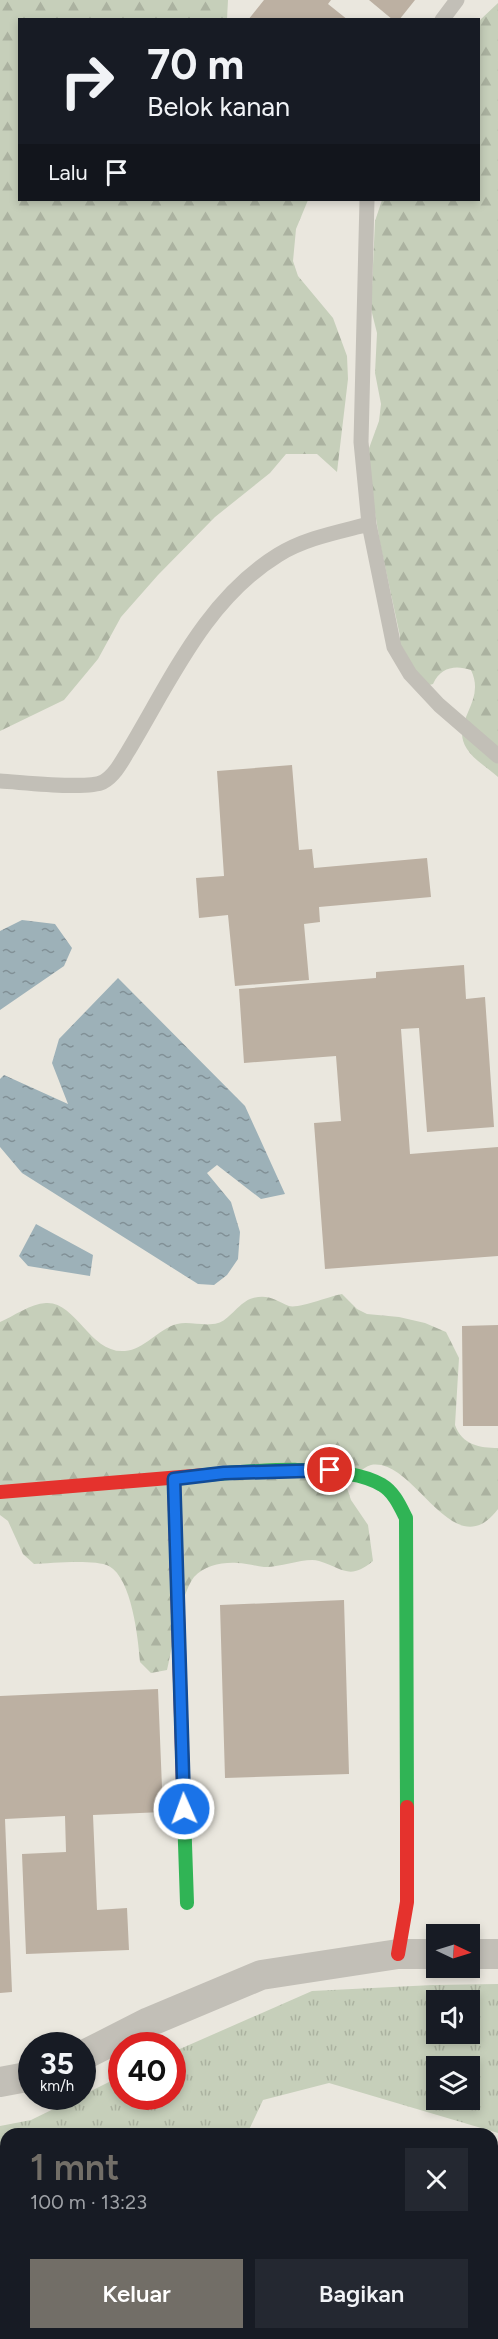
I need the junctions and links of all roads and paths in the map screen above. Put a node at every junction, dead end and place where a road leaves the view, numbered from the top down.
1 (457, 0) edge
2 (444, 18) edge
3 (367, 201) edge
4 (369, 524) junction
5 (498, 756) edge
6 (0, 781) edge
7 (174, 1479) junction
8 (0, 1492) edge
9 (187, 1903) dead end
10 (398, 1954) junction
11 (426, 1954) edge
12 (480, 1954) edge
13 (498, 1954) edge
14 (96, 2049) edge
15 (18, 2079) edge
16 (0, 2082) edge

1 - 2 lane
3 - 4 lane
4 - 5 lane
4 - 6 lane
7 - 8 street
7 - 9 street
7 - 10 street
10 - 11 street
10 - 14 street
12 - 13 street
15 - 16 street

